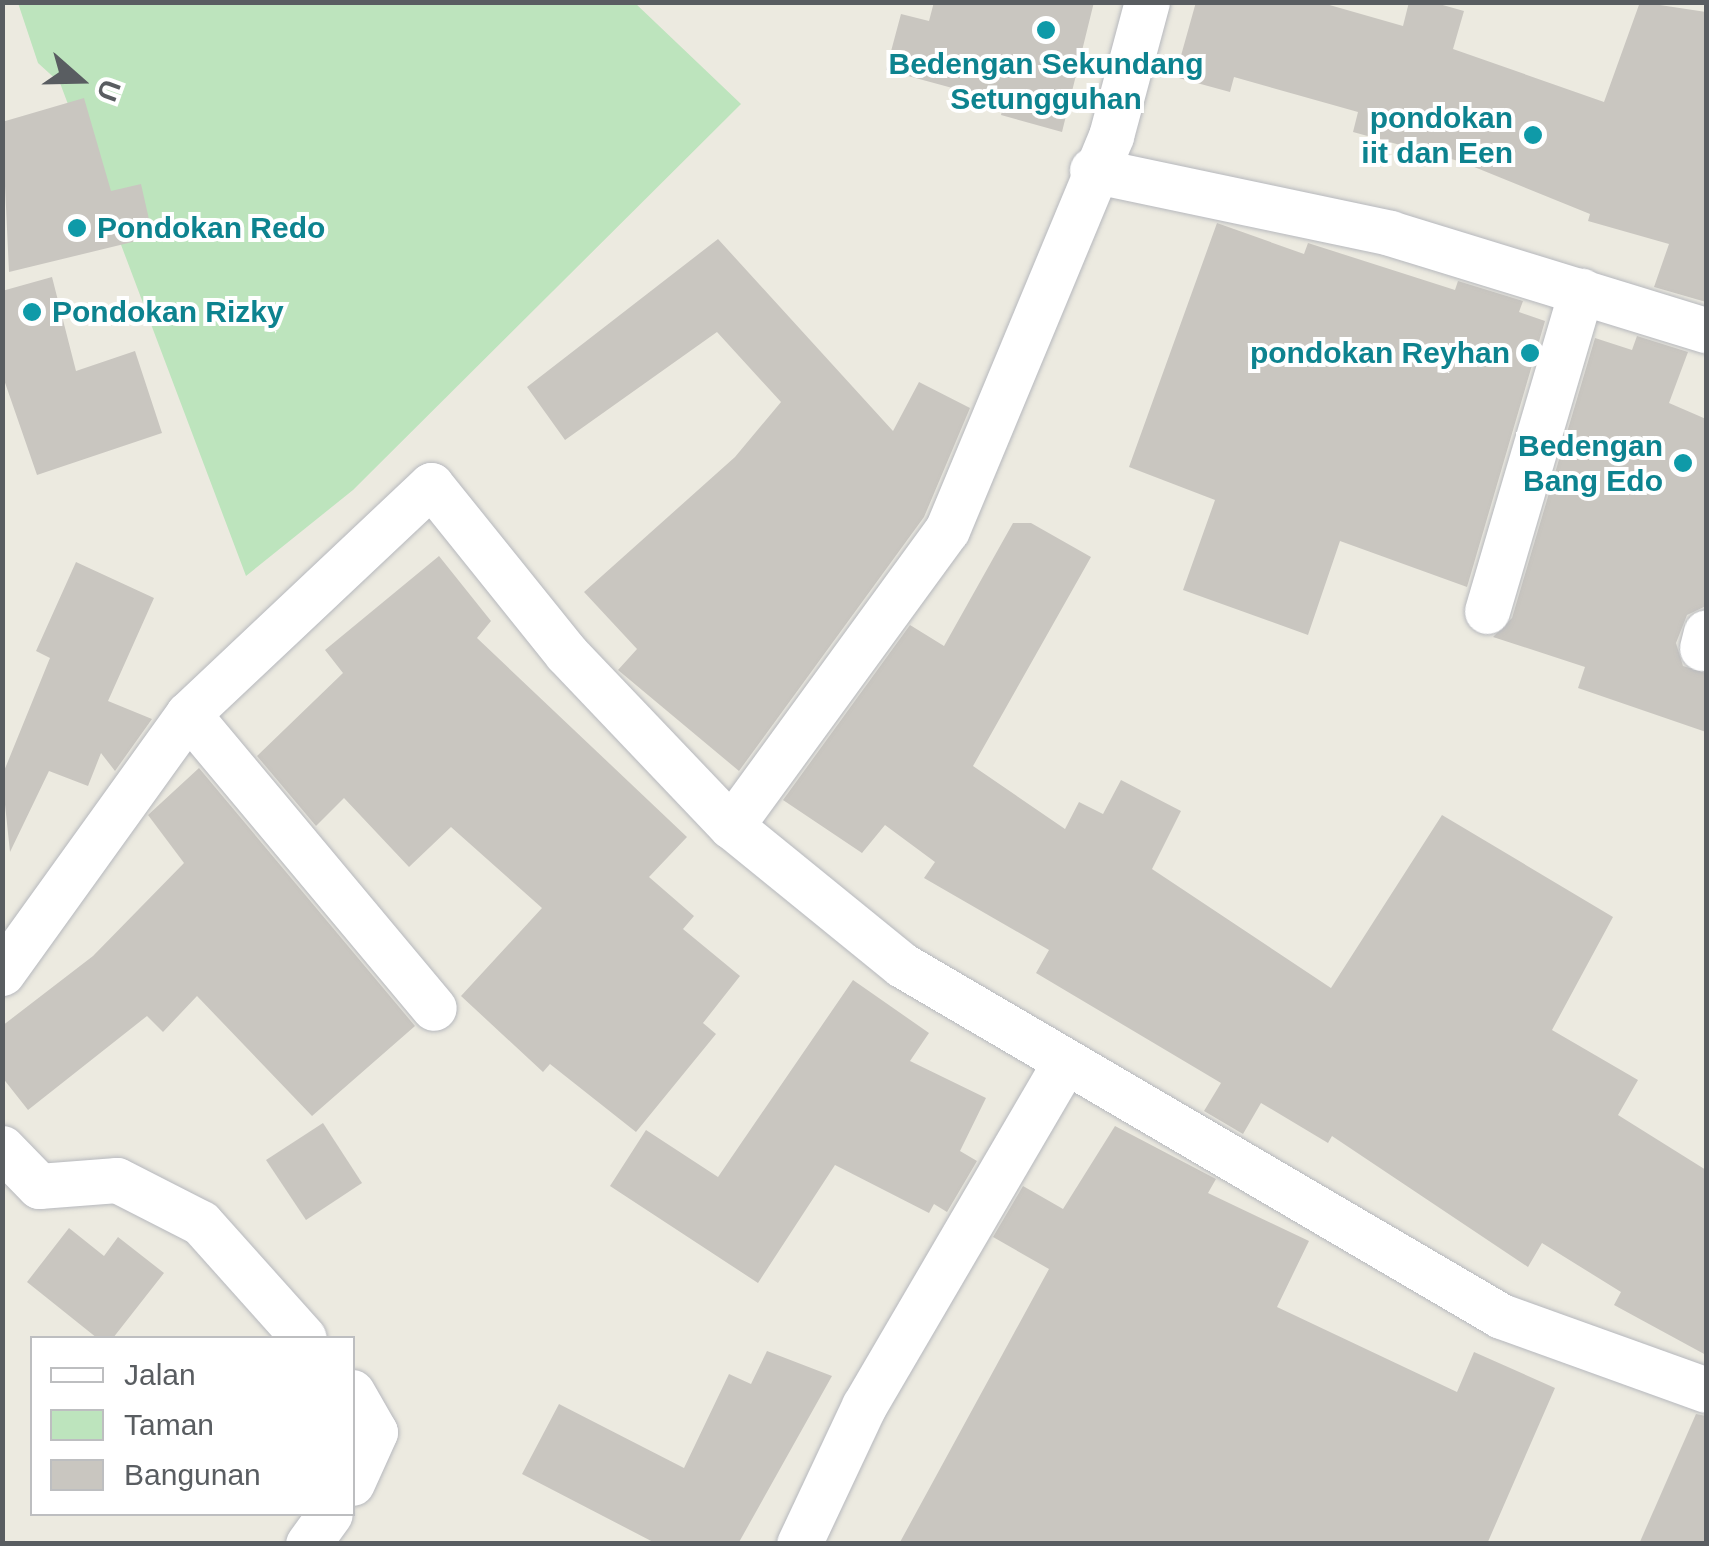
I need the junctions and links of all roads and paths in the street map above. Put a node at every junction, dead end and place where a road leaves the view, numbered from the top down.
1 (1147, 2) edge
2 (1092, 170) junction
3 (1581, 292) junction
4 (1706, 330) edge
5 (1487, 612) dead end
6 (188, 714) junction
7 (731, 826) junction
8 (2, 974) edge
9 (434, 1008) dead end
10 (1064, 1064) junction
11 (2, 1148) edge
12 (302, 1336) edge
13 (1706, 1390) edge
14 (355, 1397) edge
15 (355, 1476) edge
16 (329, 1516) edge
17 (308, 1544) edge
18 (799, 1544) edge

1 - 2 street
2 - 3 street
2 - 7 street
3 - 4 street
3 - 5 street
6 - 7 street
6 - 8 street
6 - 9 street
7 - 10 street
10 - 13 street
10 - 18 street
11 - 12 street
14 - 15 street
16 - 17 street

